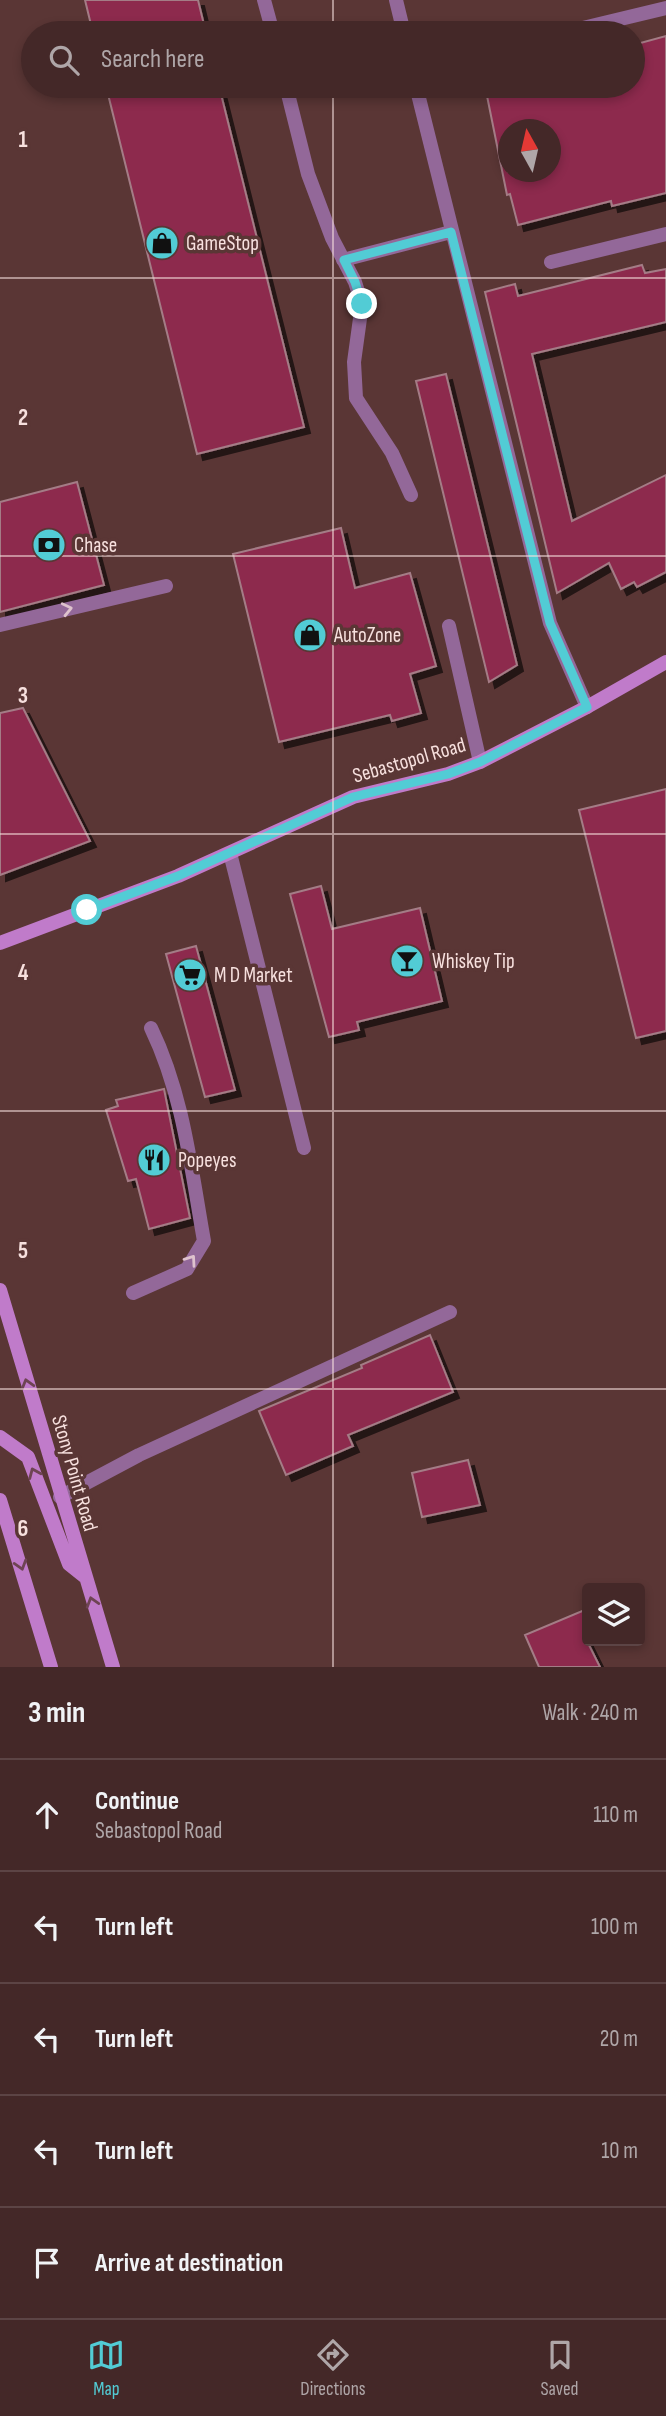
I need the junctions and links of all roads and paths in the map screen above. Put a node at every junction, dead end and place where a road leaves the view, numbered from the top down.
1 (264, 0) edge
2 (396, 0) edge
3 (666, 8) edge
4 (270, 21) edge
5 (401, 21) edge
6 (612, 21) edge
7 (289, 98) edge
8 (419, 98) edge
9 (451, 232) junction
10 (666, 234) edge
11 (344, 260) junction
12 (551, 262) dead end
13 (411, 495) dead end
14 (166, 586) dead end
15 (0, 625) edge
16 (449, 626) dead end
17 (666, 662) edge
18 (587, 707) junction
19 (480, 762) junction
20 (230, 853) junction
21 (0, 943) edge
22 (151, 1028) dead end
23 (304, 1148) dead end
24 (0, 1290) edge
25 (133, 1293) dead end
26 (450, 1312) dead end
27 (0, 1437) edge
28 (60, 1497) junction
29 (0, 1500) edge
30 (84, 1576) junction
31 (51, 1667) edge
32 (113, 1667) edge

1 - 4 lane
2 - 5 lane
3 - 6 lane
7 - 11 lane
8 - 9 lane
9 - 11 lane
9 - 18 lane
10 - 12 lane
11 - 13 lane
15 -> 14 lane
16 - 19 lane
17 - 18 main road, Sebastopol Road
18 - 19 main road, Sebastopol Road
19 - 20 main road, Sebastopol Road
20 - 21 main road, Sebastopol Road
20 - 23 lane
25 -> 22 lane
28 -> 24 main road, Stony Point Road
26 - 28 lane
30 -> 27 main road
28 - 30 main road, Stony Point Road
29 -> 31 main road
32 -> 30 main road, Stony Point Road

